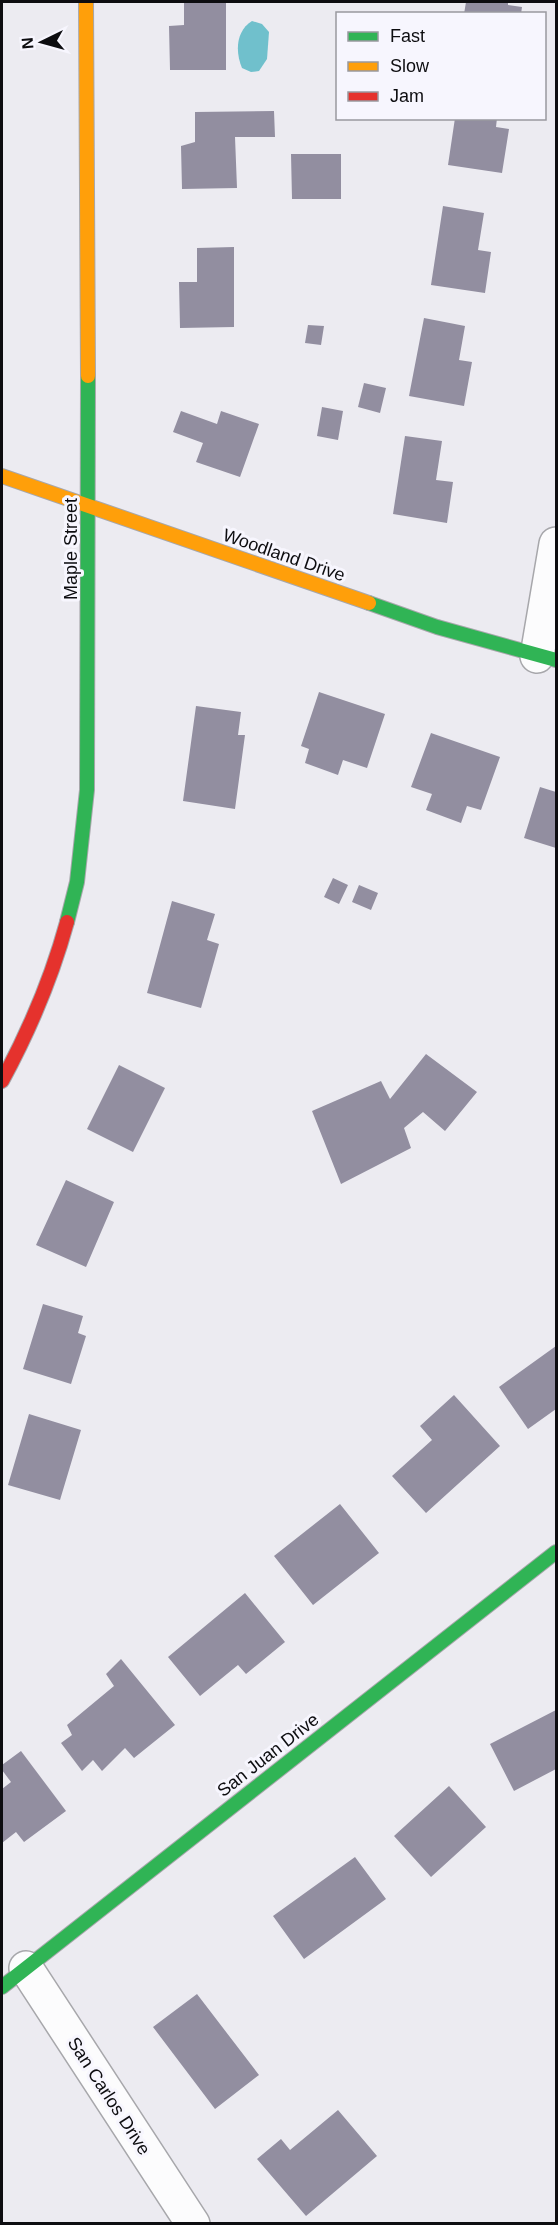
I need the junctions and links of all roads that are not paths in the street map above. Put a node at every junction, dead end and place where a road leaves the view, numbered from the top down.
1 (86, 2) edge
2 (2, 476) edge
3 (89, 507) junction
4 (556, 544) edge
5 (547, 658) edge
6 (2, 1081) edge
7 (556, 1552) edge
8 (14, 1977) edge
9 (193, 2223) edge

1 - 3 street, Maple Street
2 - 3 street, Woodland Drive
3 - 5 street, Woodland Drive
3 - 6 street, Maple Street
4 - 5 street
7 - 8 street, San Juan Drive
8 - 9 street, San Carlos Drive

